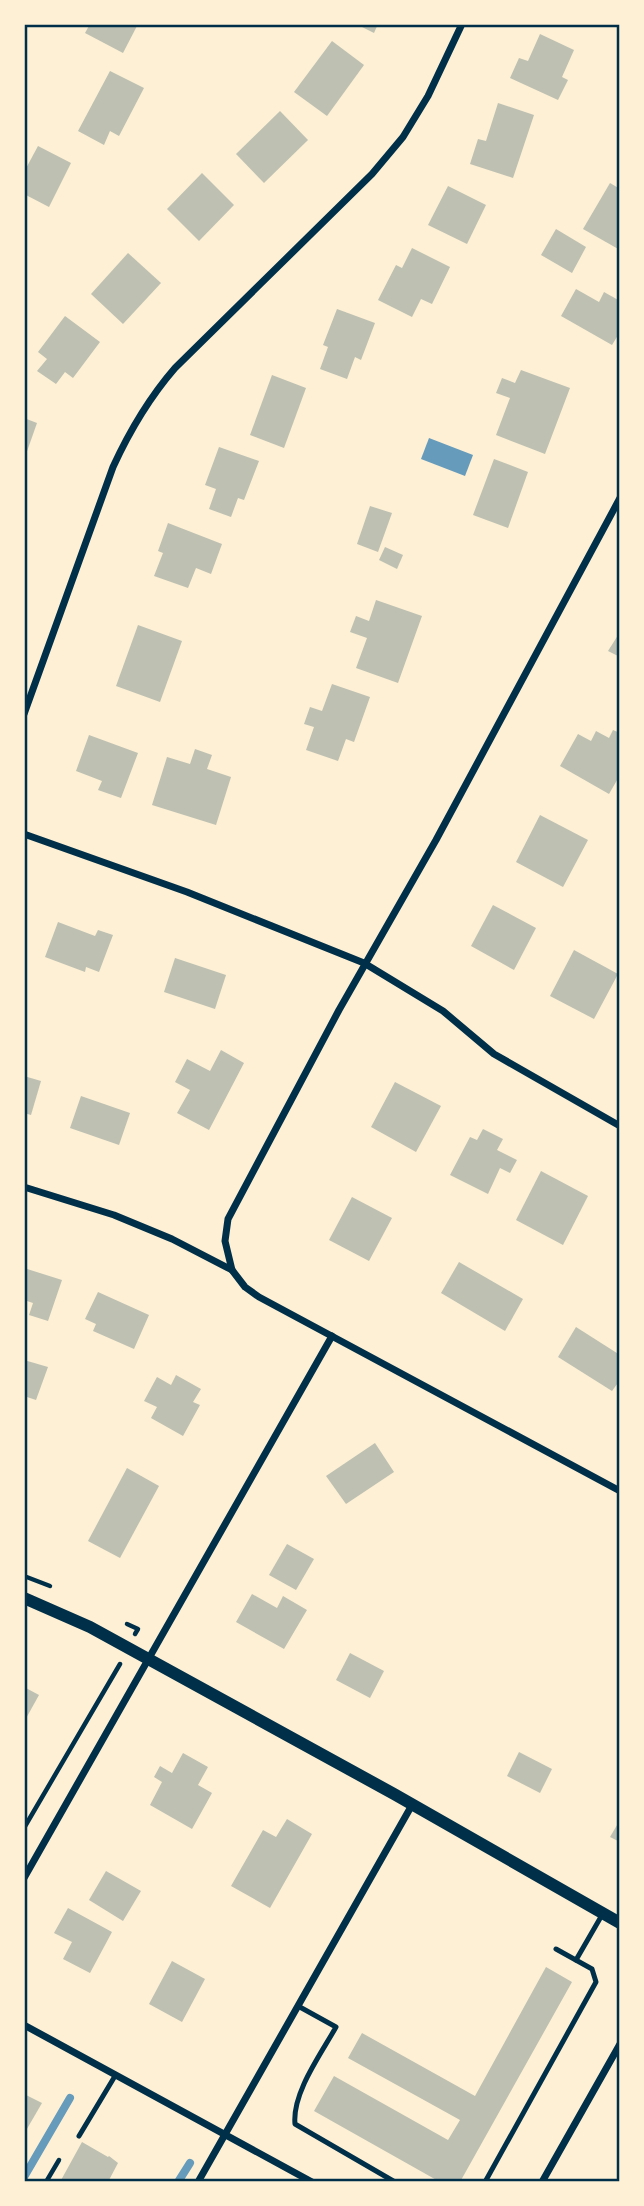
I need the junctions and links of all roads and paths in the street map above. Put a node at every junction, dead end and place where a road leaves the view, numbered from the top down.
1 (462, 24) edge
2 (620, 498) edge
3 (24, 713) edge
4 (24, 834) edge
5 (364, 963) junction
6 (620, 1126) edge
7 (24, 1186) edge
8 (232, 1270) junction
9 (332, 1336) junction
10 (620, 1491) edge
11 (24, 1598) edge
12 (138, 1629) dead end
13 (127, 1647) junction
14 (148, 1658) junction
15 (412, 1805) junction
16 (24, 1828) edge
17 (24, 1878) edge
18 (603, 1913) junction
19 (620, 1923) edge
20 (556, 1949) dead end
21 (576, 1961) junction
22 (298, 2006) junction
23 (24, 2025) edge
24 (620, 2044) edge
25 (115, 2076) junction
26 (226, 2135) junction
27 (79, 2136) dead end
28 (59, 2160) dead end
29 (46, 2182) edge
30 (198, 2182) edge
31 (312, 2182) edge
32 (395, 2182) edge
33 (485, 2182) edge
34 (542, 2182) edge

1 - 3 street
2 - 5 street
4 - 5 street
5 - 6 street
5 - 8 street
7 - 8 street
8 - 9 street
9 - 10 street
9 - 14 street
11 - 13 street
12 - 13 path
13 - 14 street
13 - 16 path
14 - 15 street
14 - 17 street
15 - 18 street
15 - 22 street
18 - 19 street
18 - 21 lane
20 - 21 lane
21 - 33 lane
22 - 26 street
22 - 32 lane
23 - 25 street
24 - 34 street
25 - 26 street
25 - 27 lane
26 - 30 street
26 - 31 street
28 - 29 path

